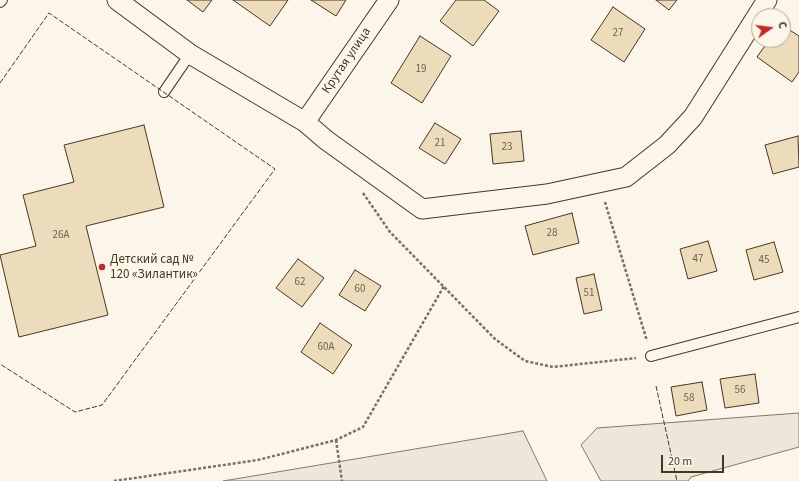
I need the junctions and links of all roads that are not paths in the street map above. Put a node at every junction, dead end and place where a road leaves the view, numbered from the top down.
1 (117, 0) edge
2 (388, 0) edge
3 (767, 0) edge
4 (190, 54) junction
5 (164, 92) dead end
6 (306, 122) junction
7 (799, 317) edge
8 (651, 356) road end

1 - 4 street
2 - 6 street, Крутая улица
3 - 6 street
4 - 5 lane
4 - 6 street
7 - 8 lane

